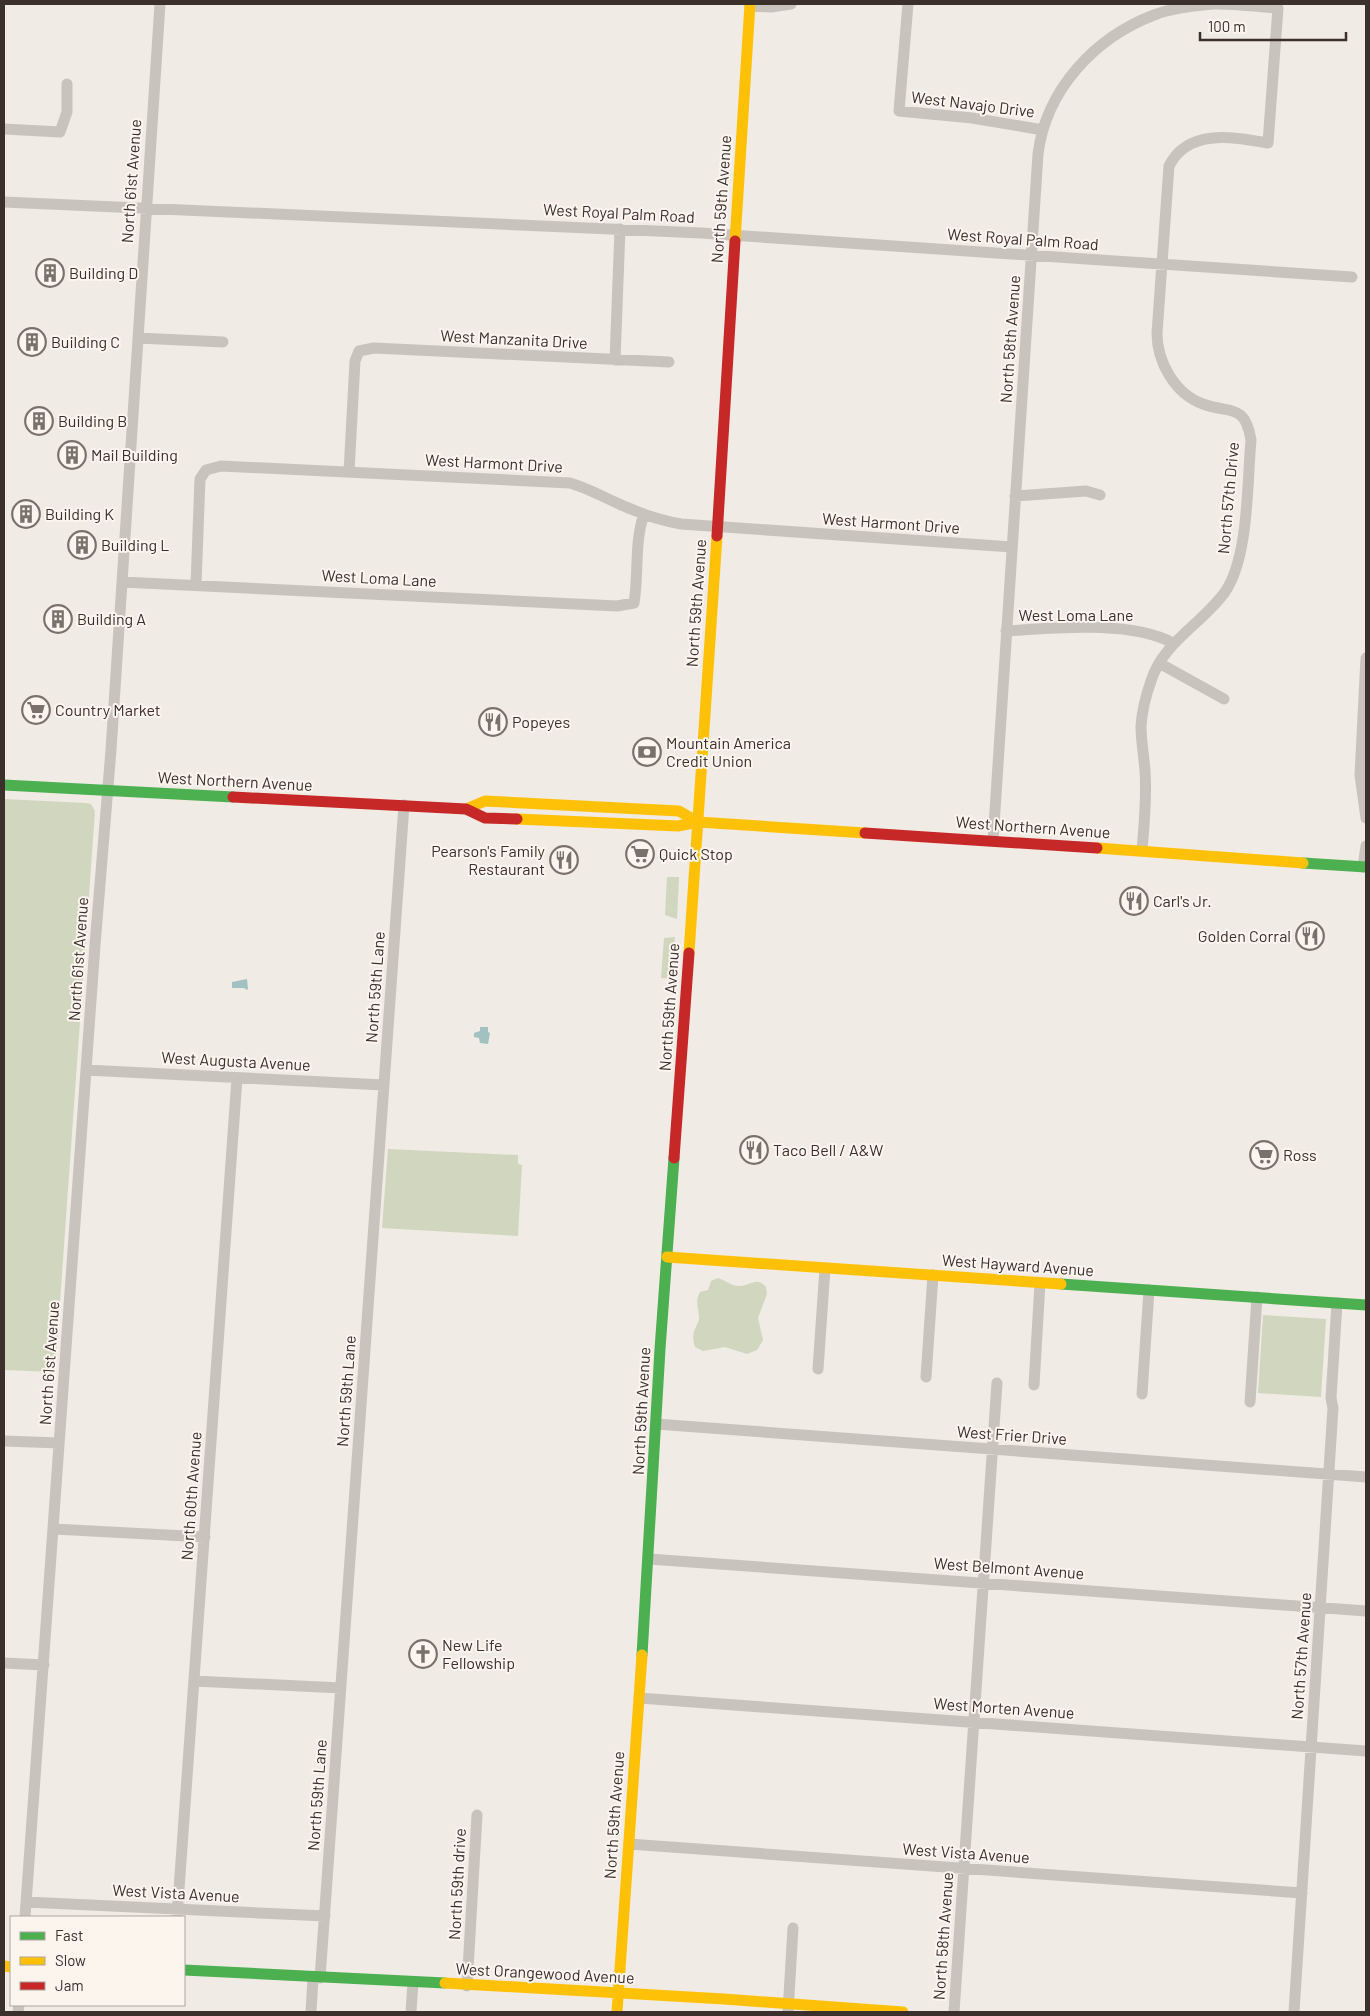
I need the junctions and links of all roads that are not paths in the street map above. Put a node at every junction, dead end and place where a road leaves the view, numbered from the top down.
1 (160, 4) edge
2 (792, 4) edge
3 (908, 4) edge
4 (750, 5) edge
5 (66, 84) dead end
6 (4, 129) edge
7 (1043, 130) junction
8 (1169, 166) joint
9 (4, 202) edge
10 (146, 208) junction
11 (620, 229) junction
12 (735, 236) junction
13 (1032, 256) junction
14 (1162, 265) junction
15 (1352, 277) dead end
16 (138, 338) junction
17 (223, 342) dead end
18 (615, 360) junction
19 (669, 362) dead end
20 (349, 472) junction
21 (1100, 495) dead end
22 (1016, 496) junction
23 (644, 514) junction
24 (717, 528) junction
25 (1012, 547) junction
26 (122, 582) junction
27 (196, 585) junction
28 (1006, 631) junction
29 (1173, 643) junction
30 (1366, 658) edge
31 (1159, 663) junction
32 (1224, 699) dead end
33 (1364, 715) edge
34 (1360, 767) junction
35 (1366, 780) edge
36 (4, 785) edge
37 (107, 790) junction
38 (404, 805) junction
39 (466, 809) junction
40 (1366, 818) edge
41 (698, 822) junction
42 (993, 841) junction
43 (1366, 846) edge
44 (1142, 851) junction
45 (1364, 867) edge
46 (86, 1070) junction
47 (237, 1078) junction
48 (384, 1085) junction
49 (667, 1257) junction
50 (826, 1268) junction
51 (933, 1275) junction
52 (1040, 1283) junction
53 (1149, 1290) junction
54 (1257, 1297) junction
55 (1337, 1303) junction
56 (1366, 1305) edge
57 (818, 1369) dead end
58 (926, 1377) dead end
59 (998, 1383) dead end
60 (1034, 1385) dead end
61 (1142, 1394) dead end
62 (1250, 1402) dead end
63 (656, 1424) junction
64 (4, 1441) edge
65 (59, 1443) junction
66 (993, 1450) junction
67 (1329, 1474) junction
68 (1366, 1477) edge
69 (54, 1529) junction
70 (205, 1536) junction
71 (649, 1558) junction
72 (983, 1582) junction
73 (1320, 1608) junction
74 (1366, 1612) edge
75 (4, 1663) edge
76 (44, 1665) junction
77 (194, 1680) junction
78 (341, 1688) junction
79 (639, 1698) junction
80 (974, 1722) junction
81 (1311, 1747) junction
82 (1366, 1751) edge
83 (477, 1815) dead end
84 (629, 1844) junction
85 (964, 1869) junction
86 (1302, 1894) junction
87 (26, 1902) junction
88 (178, 1914) edge
89 (25, 1916) edge
90 (325, 1916) junction
91 (793, 1928) dead end
92 (185, 1970) edge
93 (316, 1978) junction
94 (413, 1982) junction
95 (467, 1986) junction
96 (618, 1993) junction
97 (788, 2007) edge
98 (311, 2012) edge
99 (411, 2012) edge
100 (617, 2012) edge
101 (903, 2012) edge
102 (954, 2012) edge
103 (1294, 2012) edge

1 - 10 street, North 61st Avenue
2 - 4 street
3 - 7 street, West Navajo Drive
4 - 12 main road, North 59th Avenue
5 - 6 street
7 - 8 street, North 58th Avenue
7 - 13 street, North 58th Avenue
8 - 14 street, North 57th Drive
9 - 10 street, West Royal Palm Road
10 - 11 street, West Royal Palm Road
10 - 16 street, North 61st Avenue
11 - 12 street, West Royal Palm Road
11 - 18 street
12 - 13 street, West Royal Palm Road
12 - 24 main road, North 59th Avenue
13 - 14 street, West Royal Palm Road
13 - 22 street, North 58th Avenue
14 - 15 street, West Royal Palm Road
14 - 29 street, North 57th Drive
16 - 17 street
16 - 26 street, North 61st Avenue
18 - 19 street, West Manzanita Drive
18 - 20 street, West Manzanita Drive
20 - 23 street, West Harmont Drive
20 - 27 street, West Harmont Drive
21 - 22 street
22 - 25 street, North 58th Avenue
23 - 24 street, West Harmont Drive
23 - 27 street, West Loma Lane
24 - 25 street, West Harmont Drive
24 - 41 main road, North 59th Avenue
25 - 28 street, North 58th Avenue
26 - 27 street, West Loma Lane
26 - 37 street, North 61st Avenue
28 - 29 street, West Loma Lane
28 - 42 street, North 58th Avenue
29 - 31 street, North 57th Drive
30 - 33 street
31 - 32 street
31 - 44 street, North 57th Drive
33 - 34 street
34 - 35 street
34 - 40 street
36 - 37 main road, West Northern Avenue
37 - 38 main road, West Northern Avenue
37 - 46 street, North 61st Avenue
38 - 39 main road, West Northern Avenue
38 - 48 street, North 59th Lane
39 - 41 main road, West Northern Avenue
39 - 41 main road, West Northern Avenue
41 - 42 main road, West Northern Avenue
41 - 49 main road, North 59th Avenue
42 - 44 main road, West Northern Avenue
43 - 45 street
44 - 45 main road, West Northern Avenue
46 - 47 street, West Augusta Avenue
46 - 65 street, North 61st Avenue
47 - 48 street, West Augusta Avenue
47 - 70 street, North 60th Avenue
48 - 78 street, North 59th Lane
49 - 50 main road, West Hayward Avenue
49 - 63 main road, North 59th Avenue
50 - 51 main road, West Hayward Avenue
50 - 57 street
51 - 52 main road, West Hayward Avenue
51 - 58 street
52 - 53 main road, West Hayward Avenue
52 - 60 street
53 - 54 main road, West Hayward Avenue
53 - 61 street
54 - 55 main road, West Hayward Avenue
54 - 62 street
55 - 56 main road, West Hayward Avenue
55 - 67 street, North 57th Avenue
59 - 66 street, North 58th Avenue
63 - 66 street, West Frier Drive
63 - 71 main road, North 59th Avenue
64 - 65 street
65 - 69 street, North 61st Avenue
66 - 67 street, West Frier Drive
66 - 72 street, North 58th Avenue
67 - 68 street, West Frier Drive
67 - 73 street, North 57th Avenue
69 - 70 street
69 - 76 street, North 61st Avenue
70 - 77 street, North 60th Avenue
71 - 72 street, West Belmont Avenue
71 - 79 main road, North 59th Avenue
72 - 73 street, West Belmont Avenue
72 - 80 street, North 58th Avenue
73 - 74 street, West Belmont Avenue
73 - 81 street, North 57th Avenue
75 - 76 street
76 - 87 street, North 61st Avenue
77 - 78 street
77 - 88 street, North 60th Avenue
78 - 90 street, North 59th Lane
79 - 80 street, West Morten Avenue
79 - 84 main road, North 59th Avenue
80 - 81 street, West Morten Avenue
80 - 85 street, North 58th Avenue
81 - 82 street, West Morten Avenue
81 - 86 street, North 57th Avenue
83 - 95 street, North 59th drive
84 - 85 street, West Vista Avenue
84 - 96 main road, North 59th Avenue
85 - 86 street, West Vista Avenue
85 - 102 street, North 58th Avenue
86 - 103 street, North 57th Avenue
87 - 88 street, West Vista Avenue
87 - 89 street, North 61st Avenue
88 - 90 street, West Vista Avenue
90 - 93 street, North 59th Lane
91 - 97 street
92 - 93 main road, West Orangewood Avenue
93 - 94 main road, West Orangewood Avenue
93 - 98 street, North 59th Lane
94 - 95 main road, West Orangewood Avenue
94 - 99 street
95 - 96 main road, West Orangewood Avenue
96 - 97 main road, West Orangewood Avenue
96 - 100 main road, North 59th Avenue
97 - 101 main road, West Orangewood Avenue

